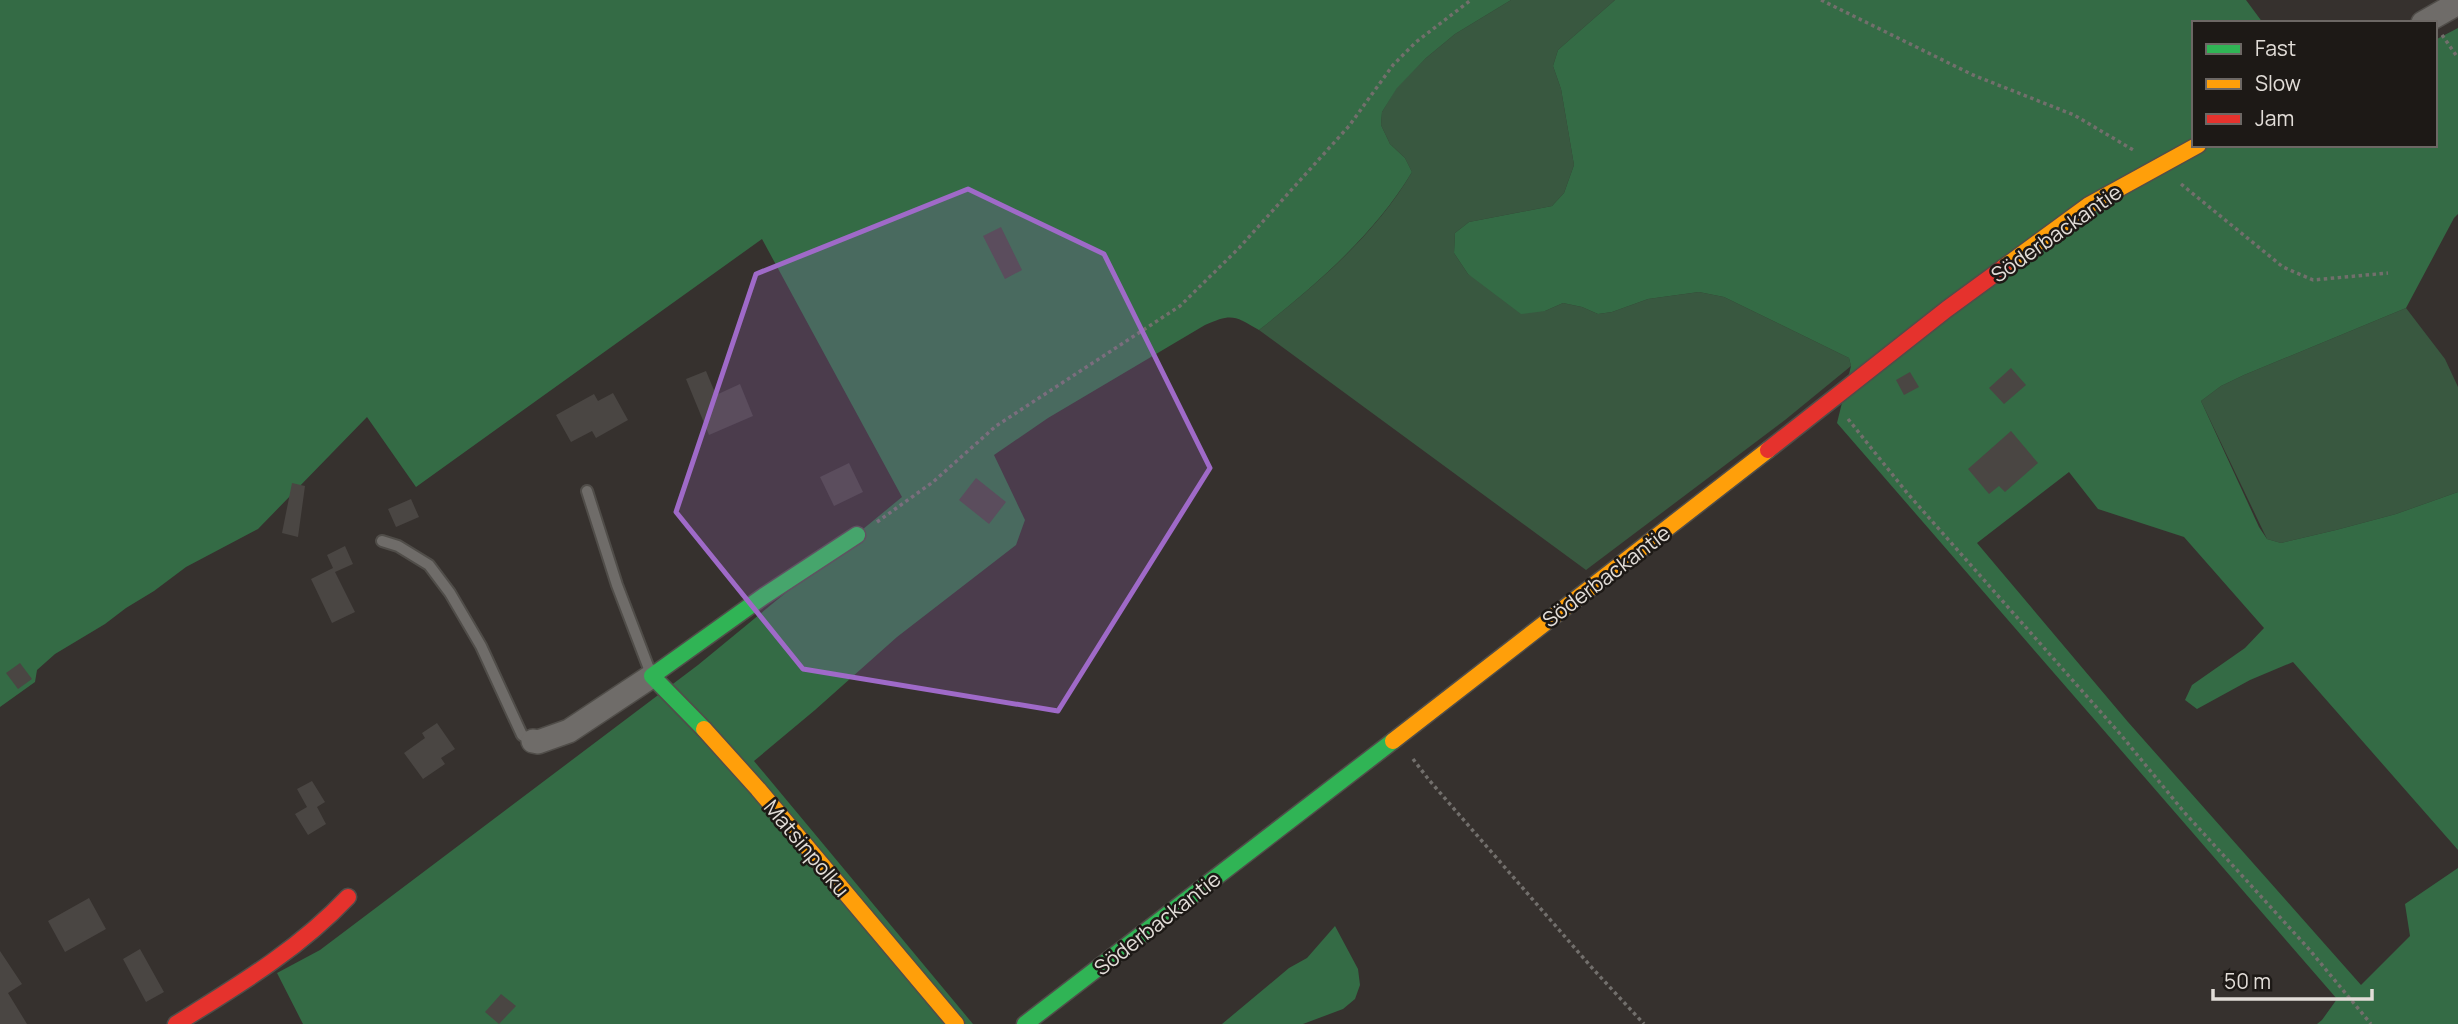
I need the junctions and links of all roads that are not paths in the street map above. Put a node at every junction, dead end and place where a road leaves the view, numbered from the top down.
1 (2458, 3) edge
2 (2437, 22) edge
3 (2193, 147) edge
4 (587, 491) dead end
5 (858, 535) road end
6 (383, 541) dead end
7 (652, 676) junction
8 (533, 741) joint
9 (348, 897) dead end
10 (176, 1024) edge
11 (956, 1024) edge
12 (1025, 1024) edge

1 - 2 street
3 - 12 street, Söderbackantie
4 - 7 lane
5 - 7 street
6 - 8 lane
7 - 8 street
7 - 11 street, Matsinpolku
9 - 10 street

